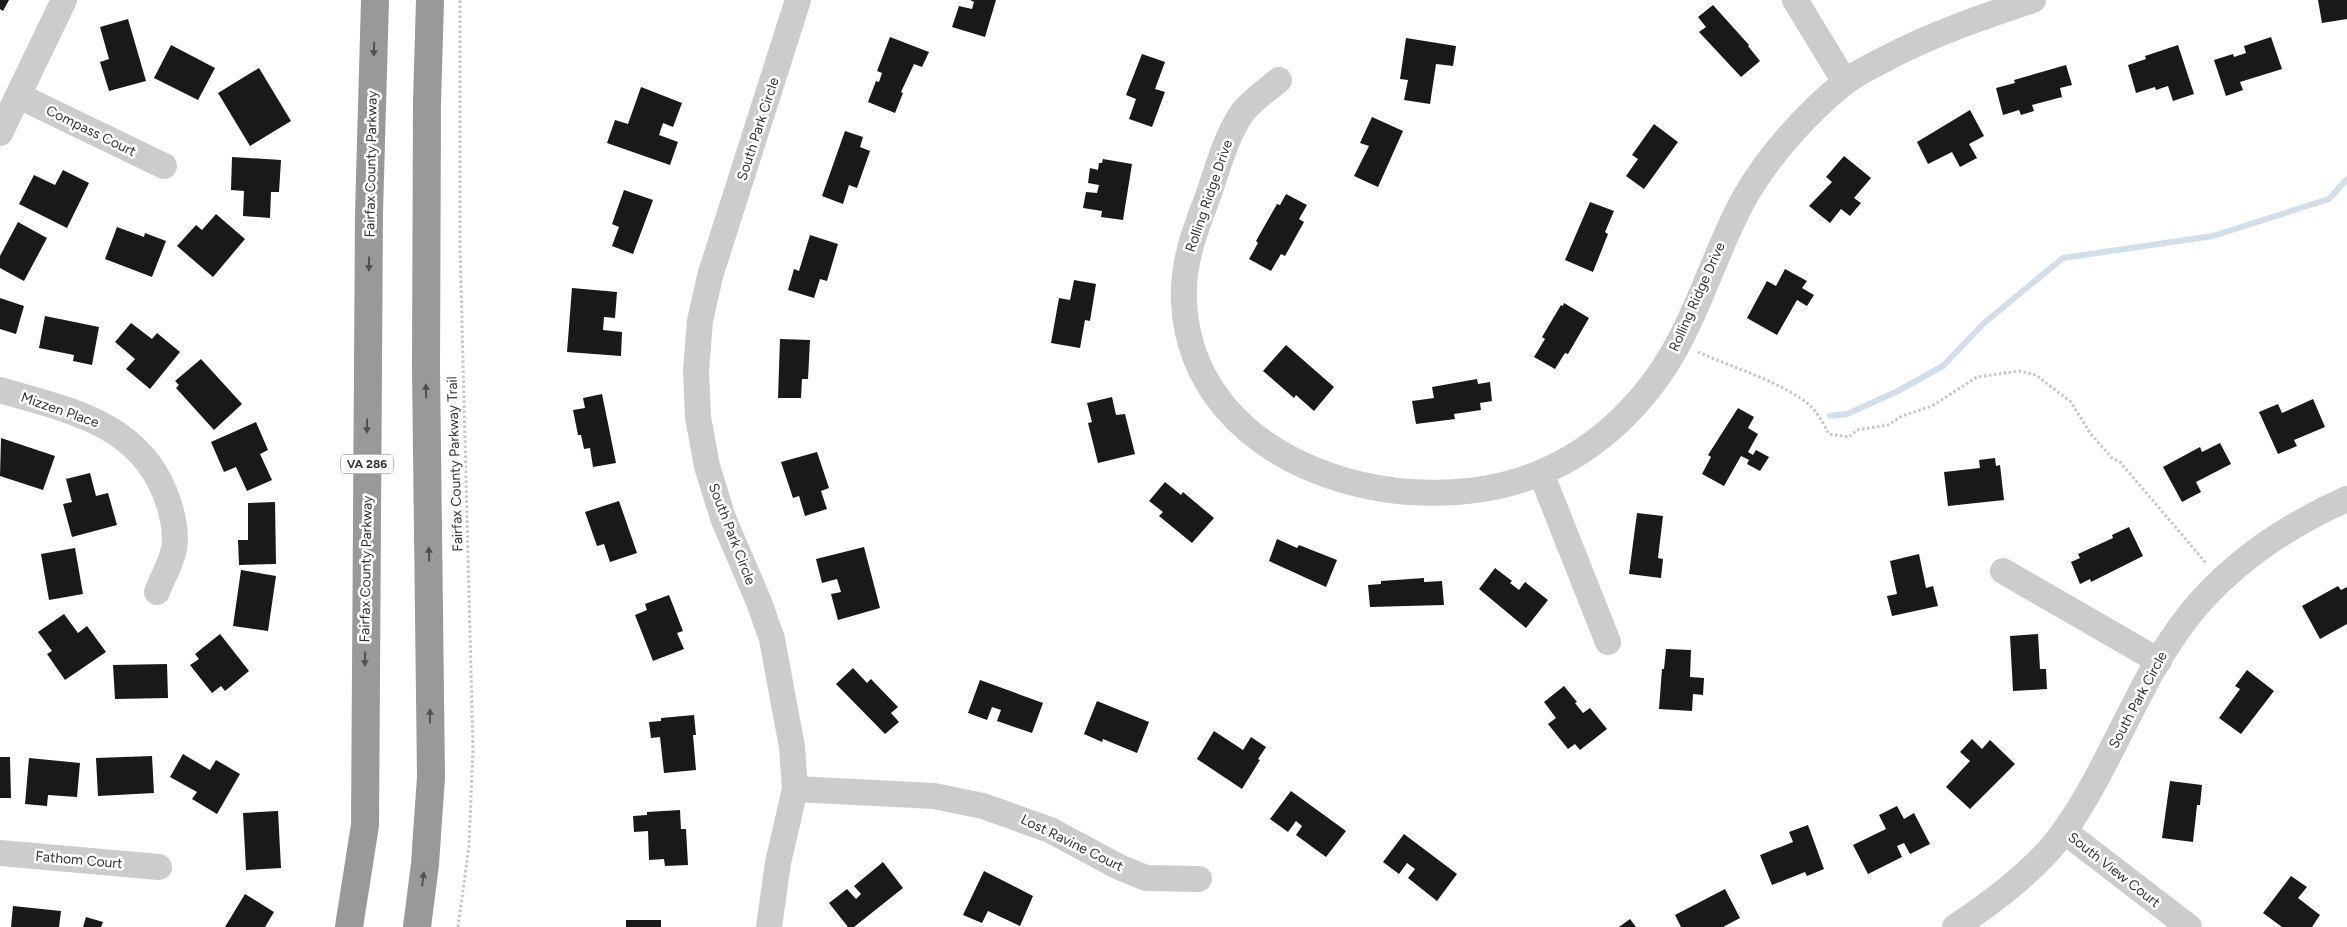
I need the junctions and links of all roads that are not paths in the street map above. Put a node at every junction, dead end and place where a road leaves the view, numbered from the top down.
1 (64, 0) edge
2 (375, 0) edge
3 (430, 0) edge
4 (798, 0) edge
5 (1795, 0) edge
6 (2033, 0) edge
7 (1279, 80) dead end
8 (1845, 82) junction
9 (19, 96) junction
10 (0, 133) edge
11 (164, 166) dead end
12 (0, 390) edge
13 (1541, 473) junction
14 (2347, 499) edge
15 (2003, 571) dead end
16 (156, 592) dead end
17 (1608, 642) dead end
18 (2159, 661) junction
19 (795, 789) junction
20 (2064, 832) junction
21 (0, 853) edge
22 (158, 866) dead end
23 (1199, 878) dead end
24 (349, 927) edge
25 (417, 927) edge
26 (769, 927) edge
27 (1955, 927) edge
28 (2188, 927) edge

1 - 9 street
2 -> 24 highway, Fairfax County Parkway / VA 286
25 -> 3 highway
4 - 19 street, South Park Circle
5 - 8 street
6 - 8 street, Rolling Ridge Drive
7 - 13 street, Rolling Ridge Drive
8 - 13 street, Rolling Ridge Drive
9 - 10 street
9 - 11 street, Compass Court
12 - 16 street, Mizzen Place
13 - 17 street
14 - 18 street, South Park Circle
15 - 18 street
18 - 20 street, South Park Circle
19 - 23 street, Lost Ravine Court
19 - 26 street, South Park Circle
20 - 27 street, South Park Circle
20 - 28 street, South View Court
21 - 22 street, Fathom Court

